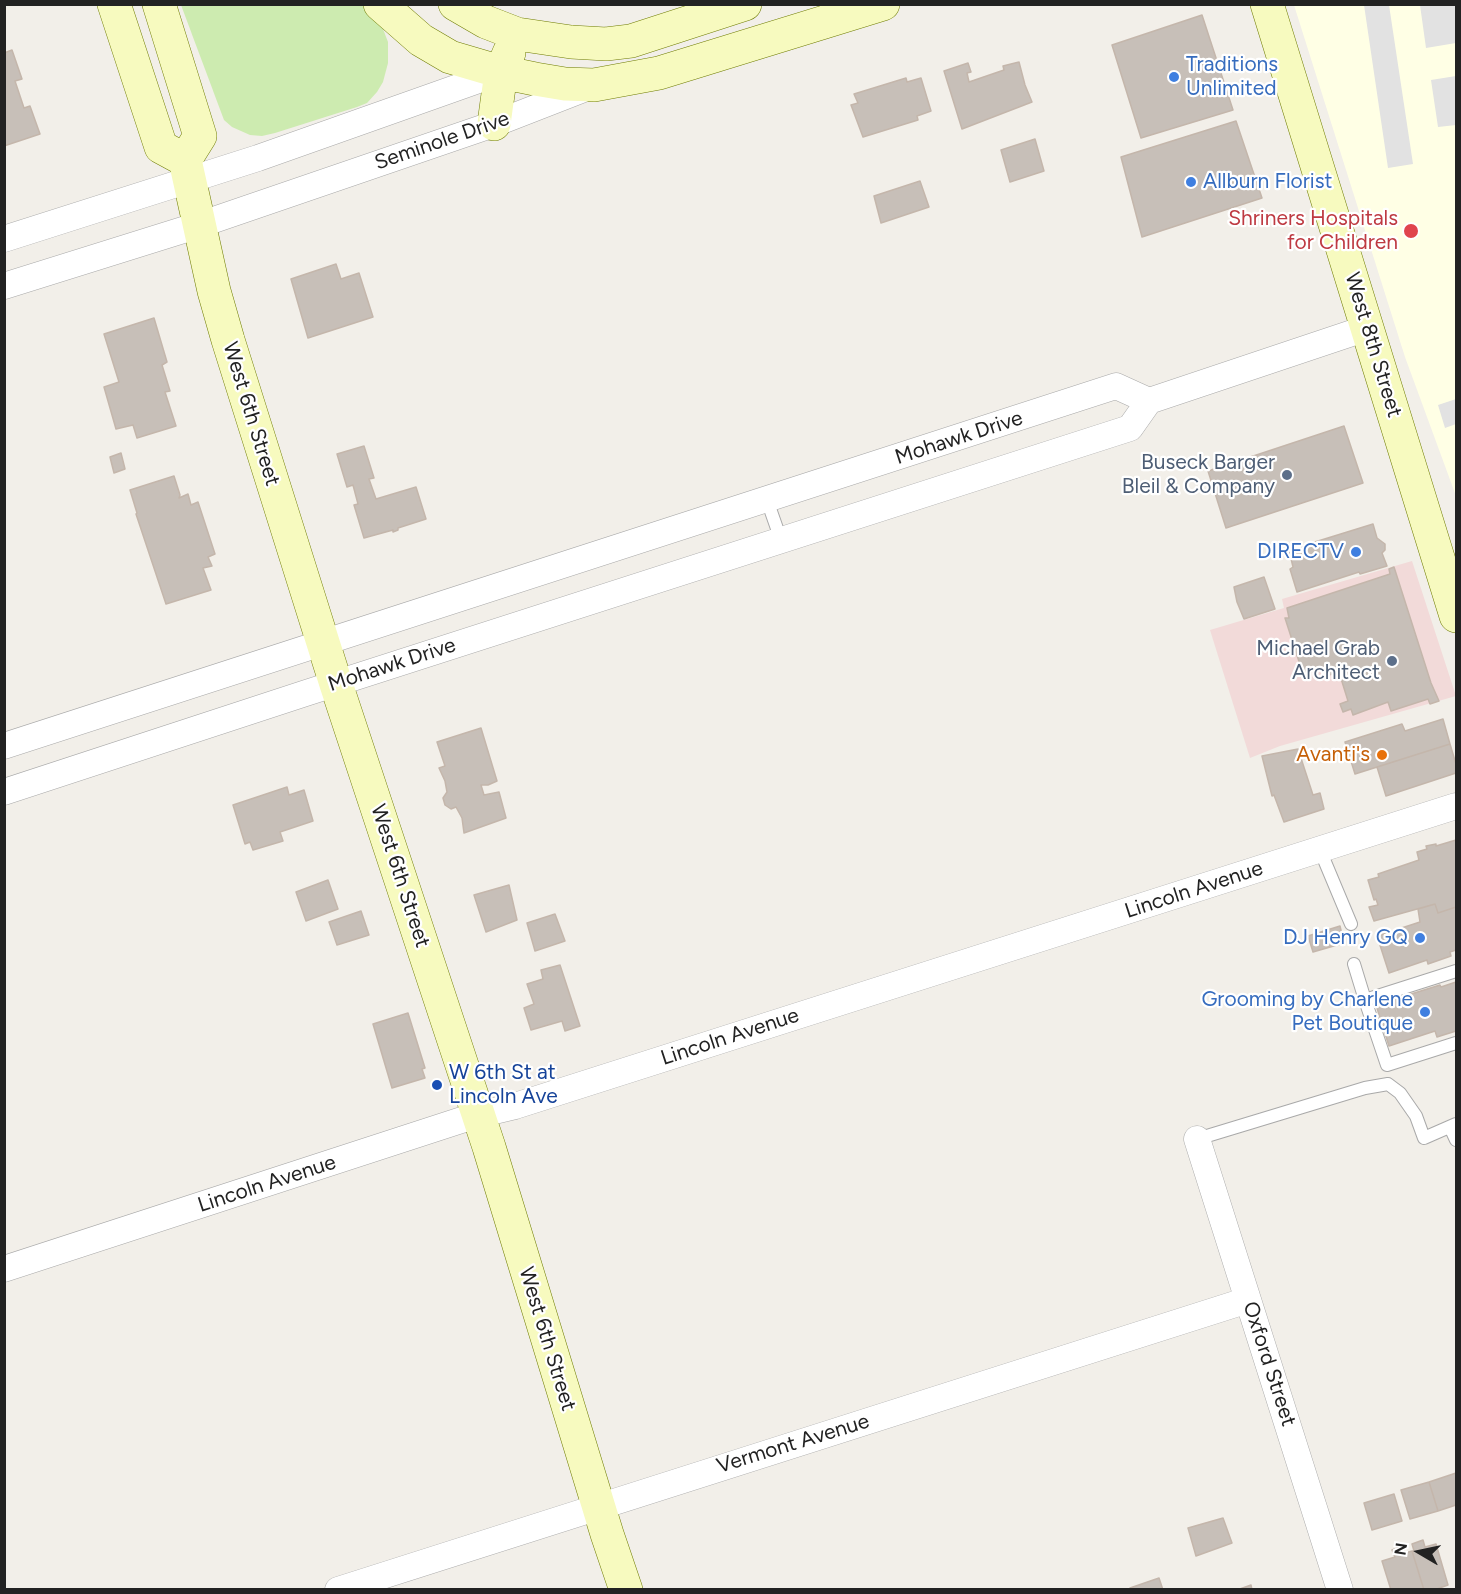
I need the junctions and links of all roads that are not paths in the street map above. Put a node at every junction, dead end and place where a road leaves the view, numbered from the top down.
1 (114, 4) edge
2 (159, 4) edge
3 (380, 4) edge
4 (455, 4) edge
5 (745, 4) edge
6 (883, 4) edge
7 (1267, 4) edge
8 (517, 34) junction
9 (501, 72) junction
10 (594, 85) junction
11 (494, 124) junction
12 (187, 171) junction
13 (199, 225) junction
14 (4, 239) edge
15 (4, 286) edge
16 (1367, 327) junction
17 (1149, 400) junction
18 (767, 500) junction
19 (780, 540) junction
20 (1456, 616) edge
21 (323, 642) junction
22 (336, 684) junction
23 (4, 746) edge
24 (4, 792) edge
25 (1456, 806) edge
26 (1320, 850) junction
27 (1351, 924) dead end
28 (1354, 964) dead end
29 (1456, 971) edge
30 (1365, 1000) junction
31 (1456, 1043) edge
32 (477, 1115) junction
33 (1453, 1126) edge
34 (1197, 1139) joint
35 (1456, 1140) edge
36 (4, 1269) edge
37 (1248, 1300) junction
38 (598, 1506) junction
39 (338, 1590) edge
40 (626, 1590) edge
41 (1340, 1590) edge

1 - 12 street
2 - 12 street
3 - 9 street
4 - 8 street
5 - 8 street
6 - 10 street, Seminole Drive
7 - 16 street, West 8th Street
8 - 9 street
9 - 10 street
9 - 11 street
9 - 12 street
10 - 11 street, Seminole Drive
11 - 13 street, Seminole Drive
12 - 13 street, West 6th Street
12 - 14 street
13 - 15 street, Seminole Drive
13 - 21 street, West 6th Street
16 - 17 street
16 - 20 street, West 8th Street
17 - 18 street, Mohawk Drive
17 - 19 street, Mohawk Drive
18 - 19 lane
18 - 21 street, Mohawk Drive
19 - 22 street, Mohawk Drive
21 - 22 street, West 6th Street
21 - 23 street, Mohawk Drive
22 - 24 street, Mohawk Drive
22 - 32 street, West 6th Street
25 - 26 street, Lincoln Avenue
26 - 27 lane
26 - 32 street, Lincoln Avenue
28 - 30 lane
29 - 30 lane
30 - 31 lane
32 - 36 street, Lincoln Avenue
32 - 38 street, West 6th Street
33 - 34 lane
33 - 35 lane
34 - 37 street, Oxford Street
37 - 38 street, Vermont Avenue
37 - 41 street, Oxford Street
38 - 39 street, Vermont Avenue
38 - 40 street, West 6th Street

